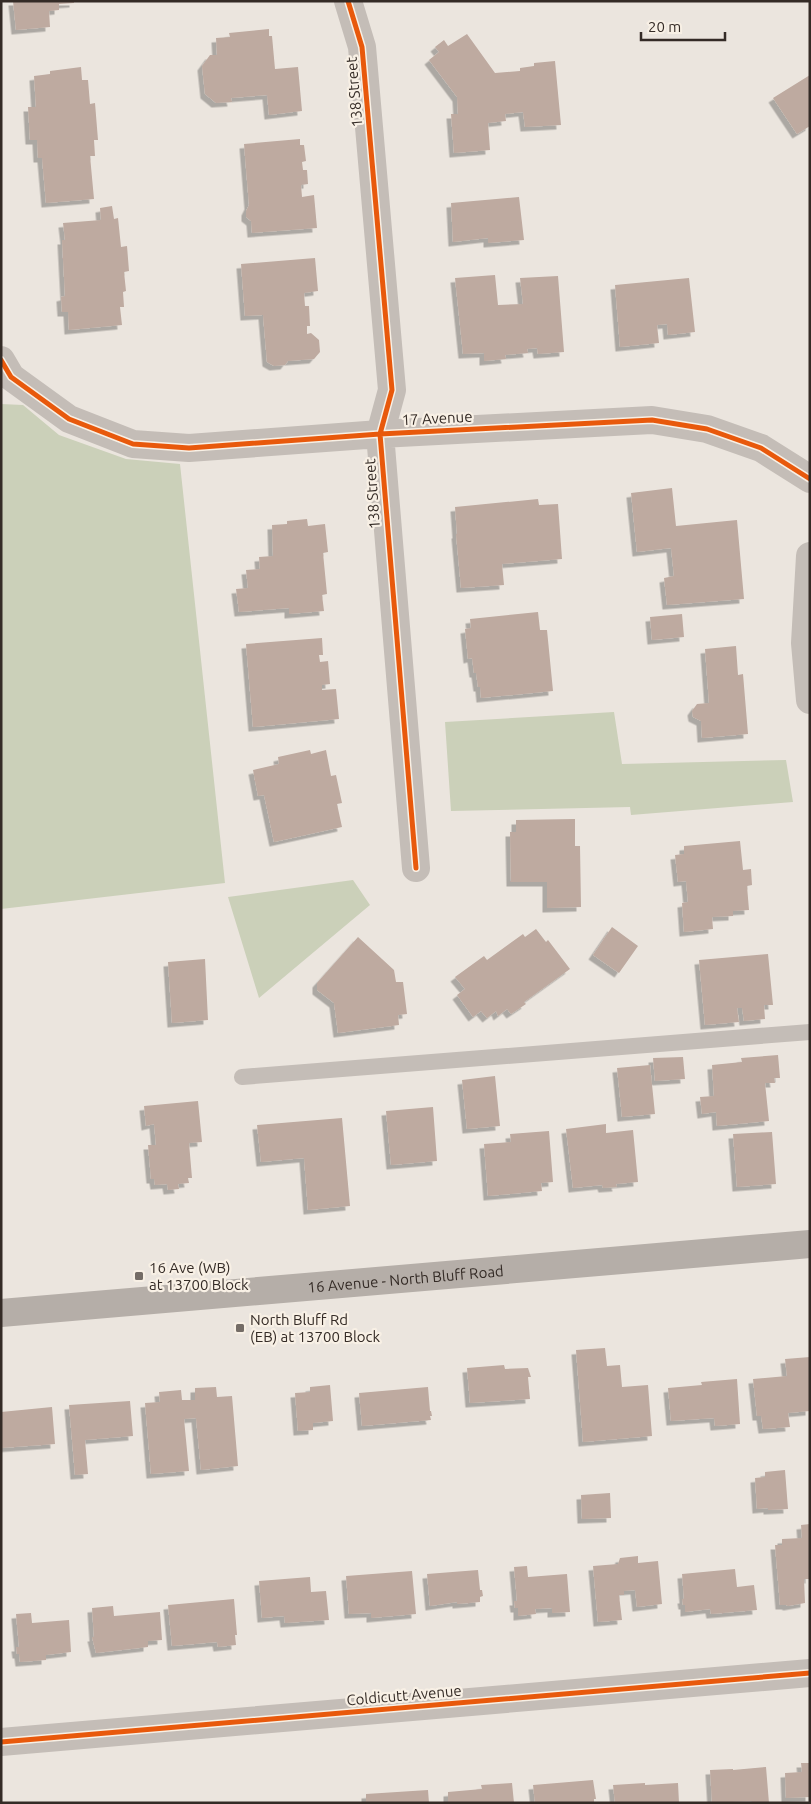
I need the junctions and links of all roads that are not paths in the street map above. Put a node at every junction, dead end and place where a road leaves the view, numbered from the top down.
1 (348, 1) edge
2 (5, 374) edge
3 (380, 434) junction
4 (810, 479) edge
5 (810, 556) edge
6 (810, 700) edge
7 (416, 868) dead end
8 (810, 1032) edge
9 (242, 1077) dead end
10 (810, 1244) edge
11 (1, 1314) edge
12 (810, 1673) edge
13 (1, 1742) edge

1 - 3 street, 138 Street
2 - 3 street, 17 Avenue
3 - 4 street, 17 Avenue
3 - 7 street, 138 Street
5 - 6 street
8 - 9 lane
10 - 11 main road, 16 Avenue - North Bluff Road
12 - 13 street, Coldicutt Avenue

